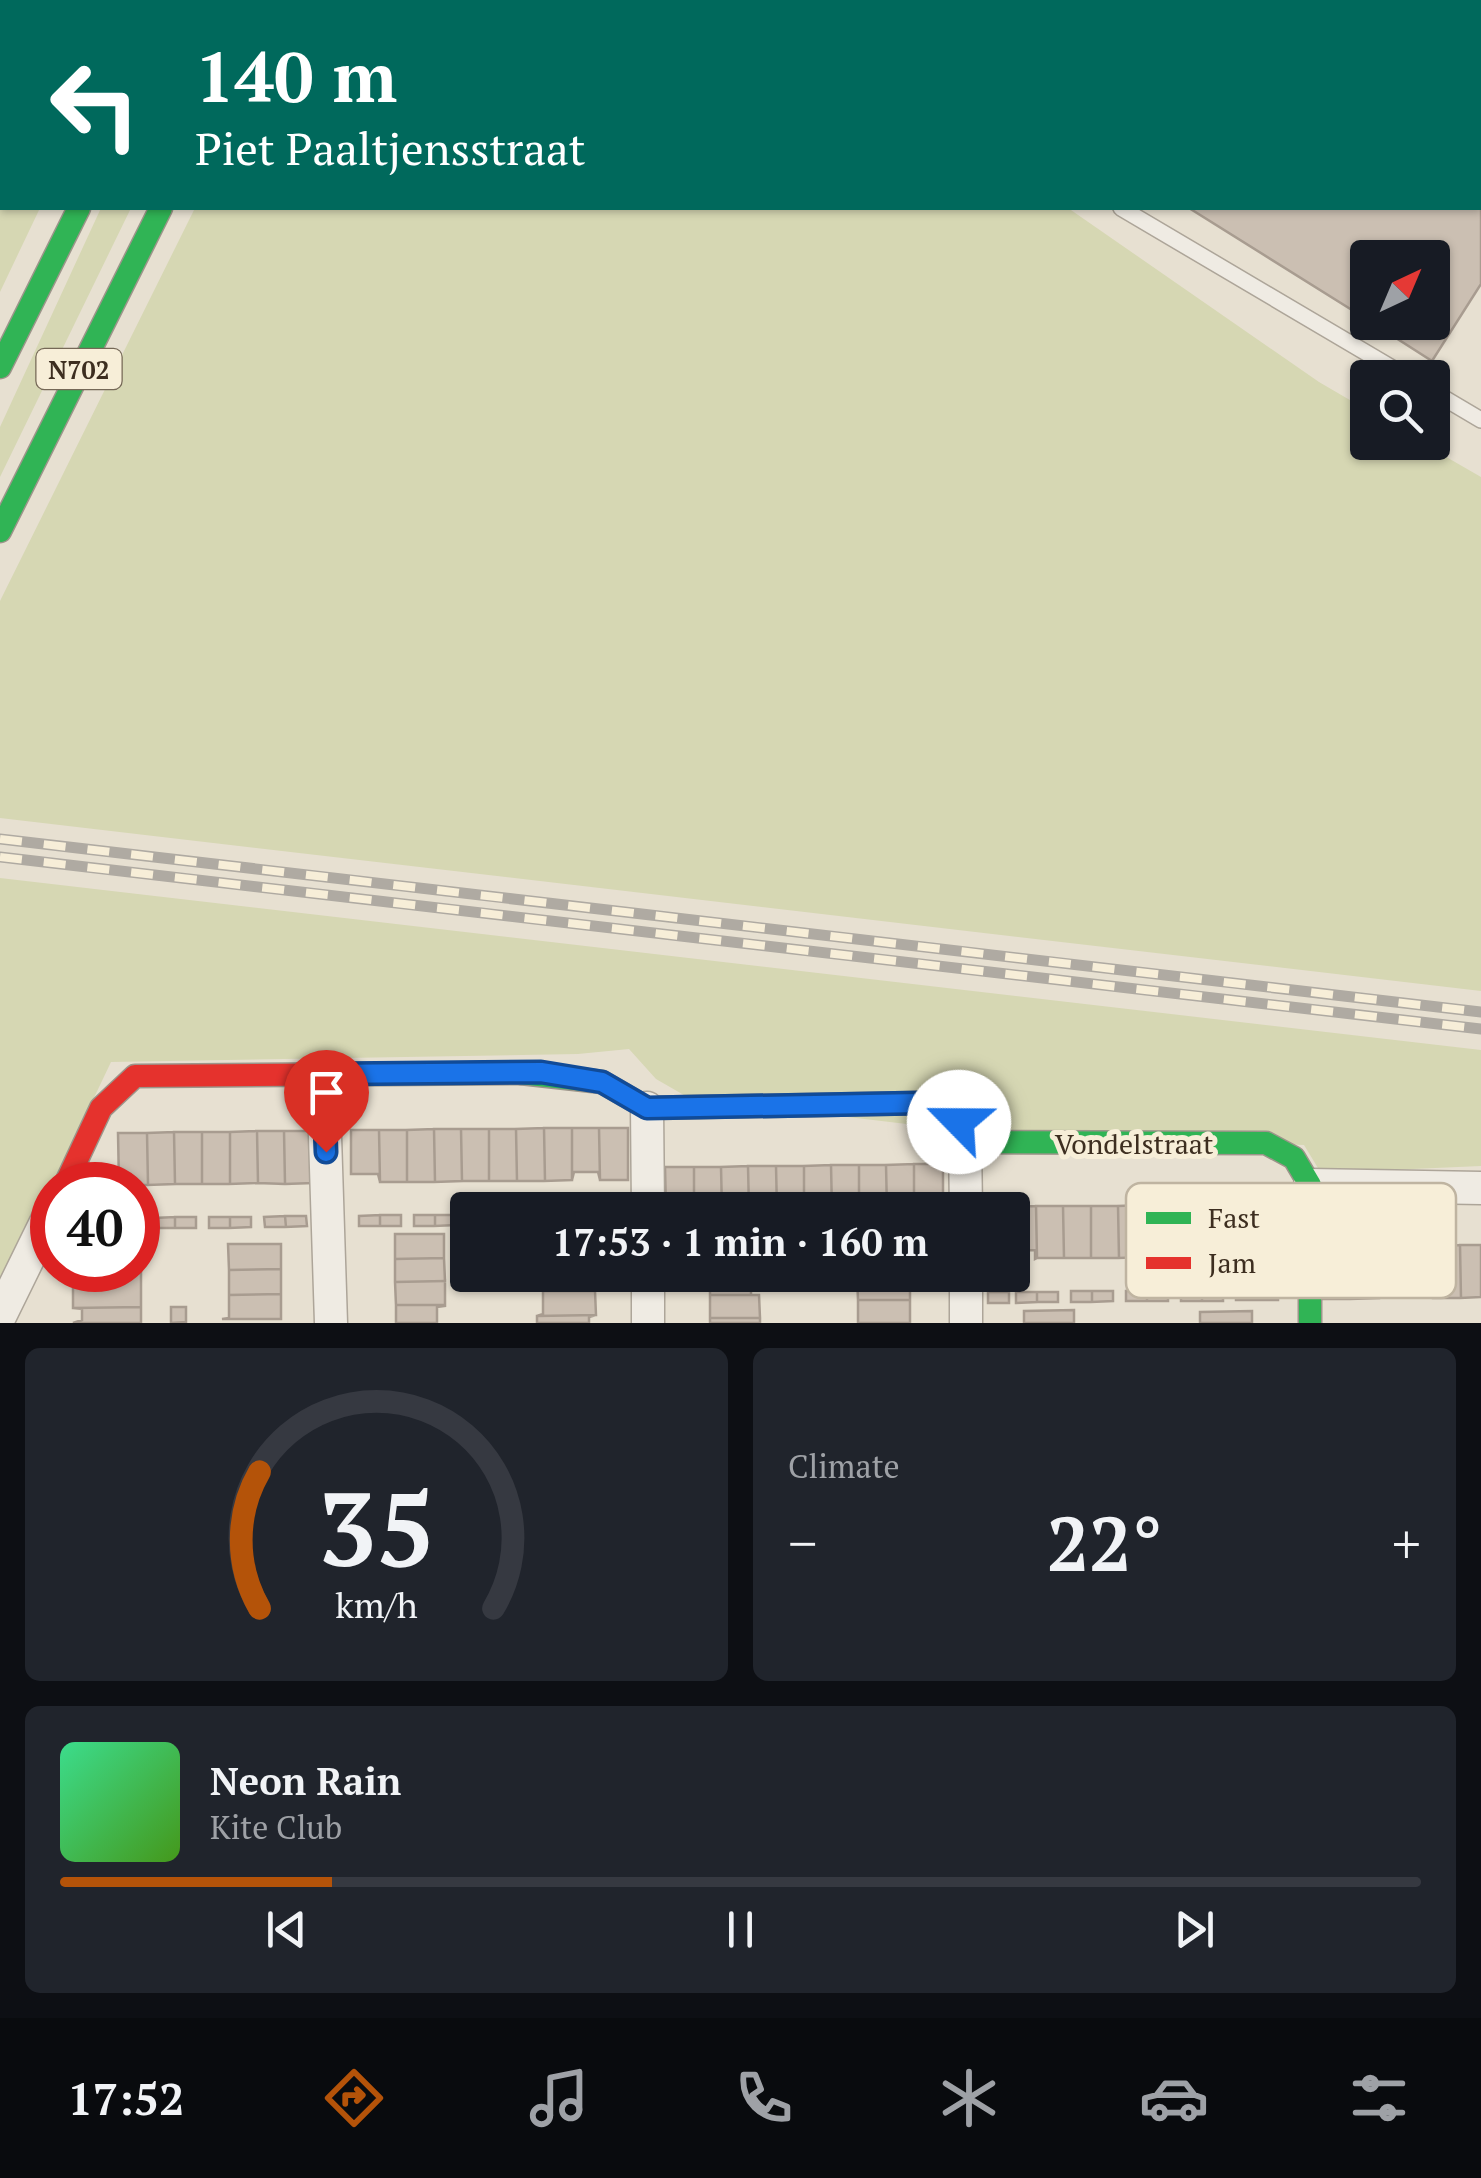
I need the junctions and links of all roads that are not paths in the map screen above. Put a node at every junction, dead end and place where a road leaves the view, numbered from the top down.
1 (78, 210) edge
2 (160, 210) edge
3 (1124, 210) edge
4 (1379, 360) edge
5 (0, 367) edge
6 (1450, 402) edge
7 (1481, 420) edge
8 (0, 531) edge
9 (323, 1074) junction
10 (647, 1108) junction
11 (965, 1142) junction
12 (76, 1162) edge
13 (1309, 1183) edge
14 (1456, 1188) edge
15 (1481, 1188) edge
16 (648, 1192) edge
17 (966, 1192) edge
18 (30, 1255) edge
19 (648, 1292) edge
20 (966, 1292) edge
21 (0, 1316) edge
22 (331, 1323) edge
23 (648, 1323) edge
24 (966, 1323) edge

1 - 5 main road, N702
2 - 8 main road, N702
3 - 4 lane
6 - 7 lane
9 - 10 main road
9 - 12 main road
9 - 22 street
10 - 11 main road
10 - 16 street
11 - 13 main road, Vondelstraat
11 - 17 street
14 - 15 street
18 - 21 street
19 - 23 street
20 - 24 street

